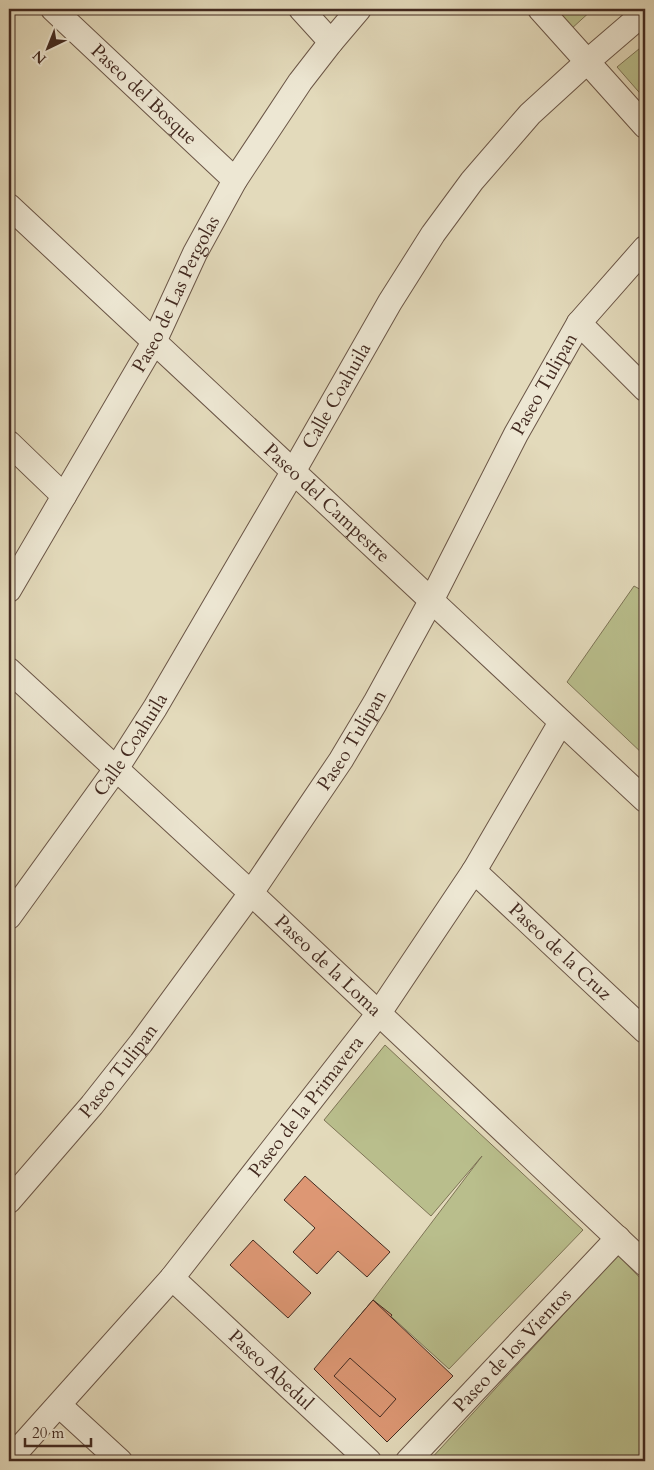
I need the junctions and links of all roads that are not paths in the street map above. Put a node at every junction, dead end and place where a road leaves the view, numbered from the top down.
1 (54, 9) edge
2 (301, 9) edge
3 (360, 9) edge
4 (540, 9) edge
5 (645, 12) edge
6 (330, 42) junction
7 (592, 57) junction
8 (645, 126) edge
9 (235, 180) junction
10 (9, 206) edge
11 (645, 248) edge
12 (579, 323) junction
13 (154, 342) junction
14 (645, 388) edge
15 (9, 443) edge
16 (293, 472) junction
17 (64, 496) junction
18 (9, 590) edge
19 (432, 601) junction
20 (9, 670) edge
21 (561, 722) junction
22 (116, 769) junction
23 (645, 800) edge
24 (474, 871) junction
25 (251, 893) junction
26 (9, 917) edge
27 (379, 1013) junction
28 (645, 1031) edge
29 (9, 1201) edge
30 (618, 1238) junction
31 (645, 1264) edge
32 (172, 1278) junction
33 (59, 1404) junction
34 (9, 1460) edge
35 (120, 1461) edge
36 (369, 1461) edge
37 (408, 1461) edge

1 - 9 street, Paseo del Bosque
2 - 6 street
3 - 6 street, Paseo de Las Pergolas
4 - 7 street
5 - 7 street, Calle Coahuila
6 - 9 street, Paseo de Las Pergolas
7 - 8 street
7 - 16 street, Calle Coahuila
9 - 13 street, Paseo de Las Pergolas
10 - 13 street, Paseo del Campestre
11 - 12 street, Paseo Tulipan
12 - 14 street
12 - 19 street, Paseo Tulipan
13 - 16 street, Paseo del Campestre
13 - 17 street, Paseo de Las Pergolas
15 - 17 street
16 - 19 street, Paseo del Campestre
16 - 22 street, Calle Coahuila
17 - 18 street, Paseo de Las Pergolas
19 - 21 street, Paseo del Campestre
19 - 25 street, Paseo Tulipan
20 - 22 street, Paseo de la Loma
21 - 23 street, Paseo del Campestre
21 - 24 street, Paseo de la Primavera
22 - 25 street, Paseo de la Loma
22 - 26 street, Calle Coahuila
24 - 27 street, Paseo de la Primavera
24 - 28 street, Paseo de la Cruz
25 - 27 street, Paseo de la Loma
25 - 29 street, Paseo Tulipan
27 - 30 street, Paseo de la Loma
27 - 32 street, Paseo de la Primavera
30 - 31 street, Paseo de la Loma
30 - 37 street, Paseo de los Vientos
32 - 33 street, Paseo de la Primavera
32 - 36 street, Paseo Abedul
33 - 34 street, Paseo de la Primavera
33 - 35 street

